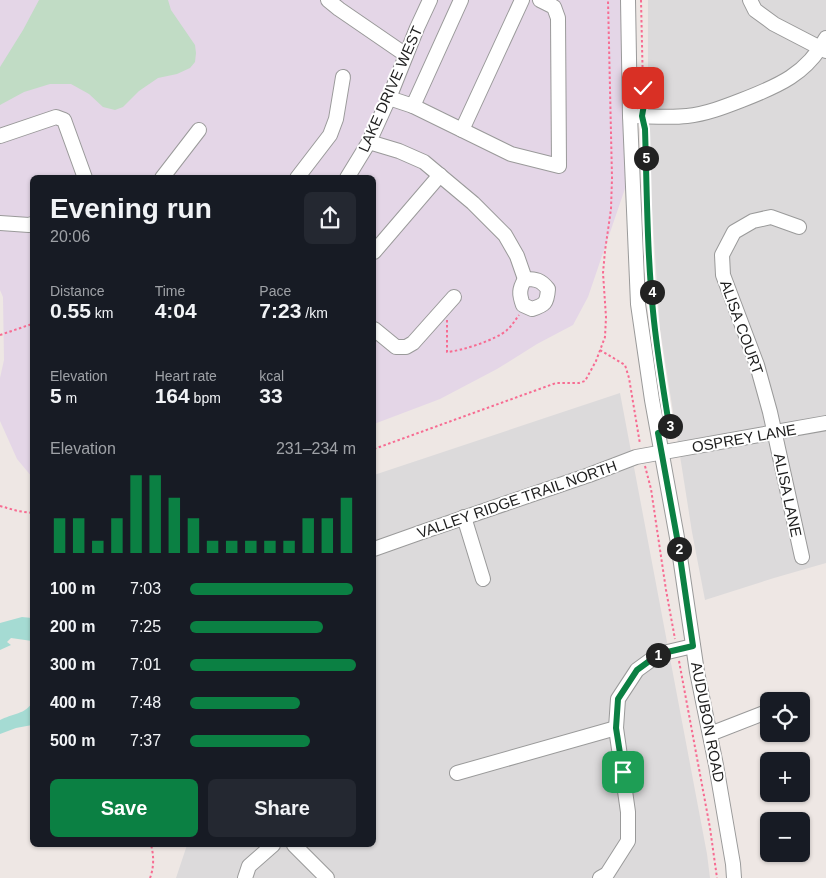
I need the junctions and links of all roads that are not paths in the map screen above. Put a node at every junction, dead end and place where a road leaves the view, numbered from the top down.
1 (328, 0) edge
2 (430, 0) edge
3 (461, 0) edge
4 (522, 0) edge
5 (540, 0) edge
6 (628, 0) edge
7 (750, 0) edge
8 (824, 46) edge
9 (406, 55) junction
10 (343, 77) dead end
11 (389, 98) junction
12 (413, 106) junction
13 (636, 116) junction
14 (198, 130) dead end
15 (462, 130) junction
16 (0, 136) edge
17 (369, 142) junction
18 (84, 175) edge
19 (164, 175) edge
20 (299, 175) edge
21 (349, 175) edge
22 (440, 175) junction
23 (0, 224) edge
24 (30, 225) edge
25 (799, 227) dead end
26 (376, 250) edge
27 (526, 279) junction
28 (454, 296) dead end
29 (376, 331) edge
30 (826, 423) edge
31 (775, 433) junction
32 (662, 453) junction
33 (464, 518) junction
34 (376, 549) edge
35 (802, 556) dead end
36 (484, 579) dead end
37 (693, 646) junction
38 (760, 715) edge
39 (616, 728) junction
40 (710, 734) junction
41 (457, 773) dead end
42 (271, 847) edge
43 (296, 847) edge
44 (244, 878) edge
45 (327, 878) edge
46 (600, 878) edge
47 (734, 878) edge

1 - 9 street
2 - 9 street, LAKE DRIVE WEST
3 - 12 street
4 - 15 street
5 - 15 street
6 - 13 street, AUDUBON ROAD
7 - 8 street
8 - 13 street
9 - 11 street, LAKE DRIVE WEST
10 - 20 street
11 - 12 street
11 - 17 street, LAKE DRIVE WEST
12 - 15 street
13 - 32 street, AUDUBON ROAD
14 - 19 street
16 - 18 street
17 - 21 street, LAKE DRIVE WEST
17 - 22 street
22 - 26 street
22 - 27 street
23 - 24 street
25 - 31 street, ALISA COURT
27 - 27 street
28 - 29 street
30 - 31 street, OSPREY LANE
31 - 32 street, OSPREY LANE
31 - 35 street, ALISA LANE
32 - 33 street, VALLEY RIDGE TRAIL NORTH
32 - 37 street, AUDUBON ROAD
33 - 34 street, VALLEY RIDGE TRAIL NORTH
33 - 36 street
37 - 39 street
37 - 40 street, AUDUBON ROAD
38 - 40 street
39 - 41 street
39 - 46 street
40 - 47 street, AUDUBON ROAD
42 - 44 street
43 - 45 street

